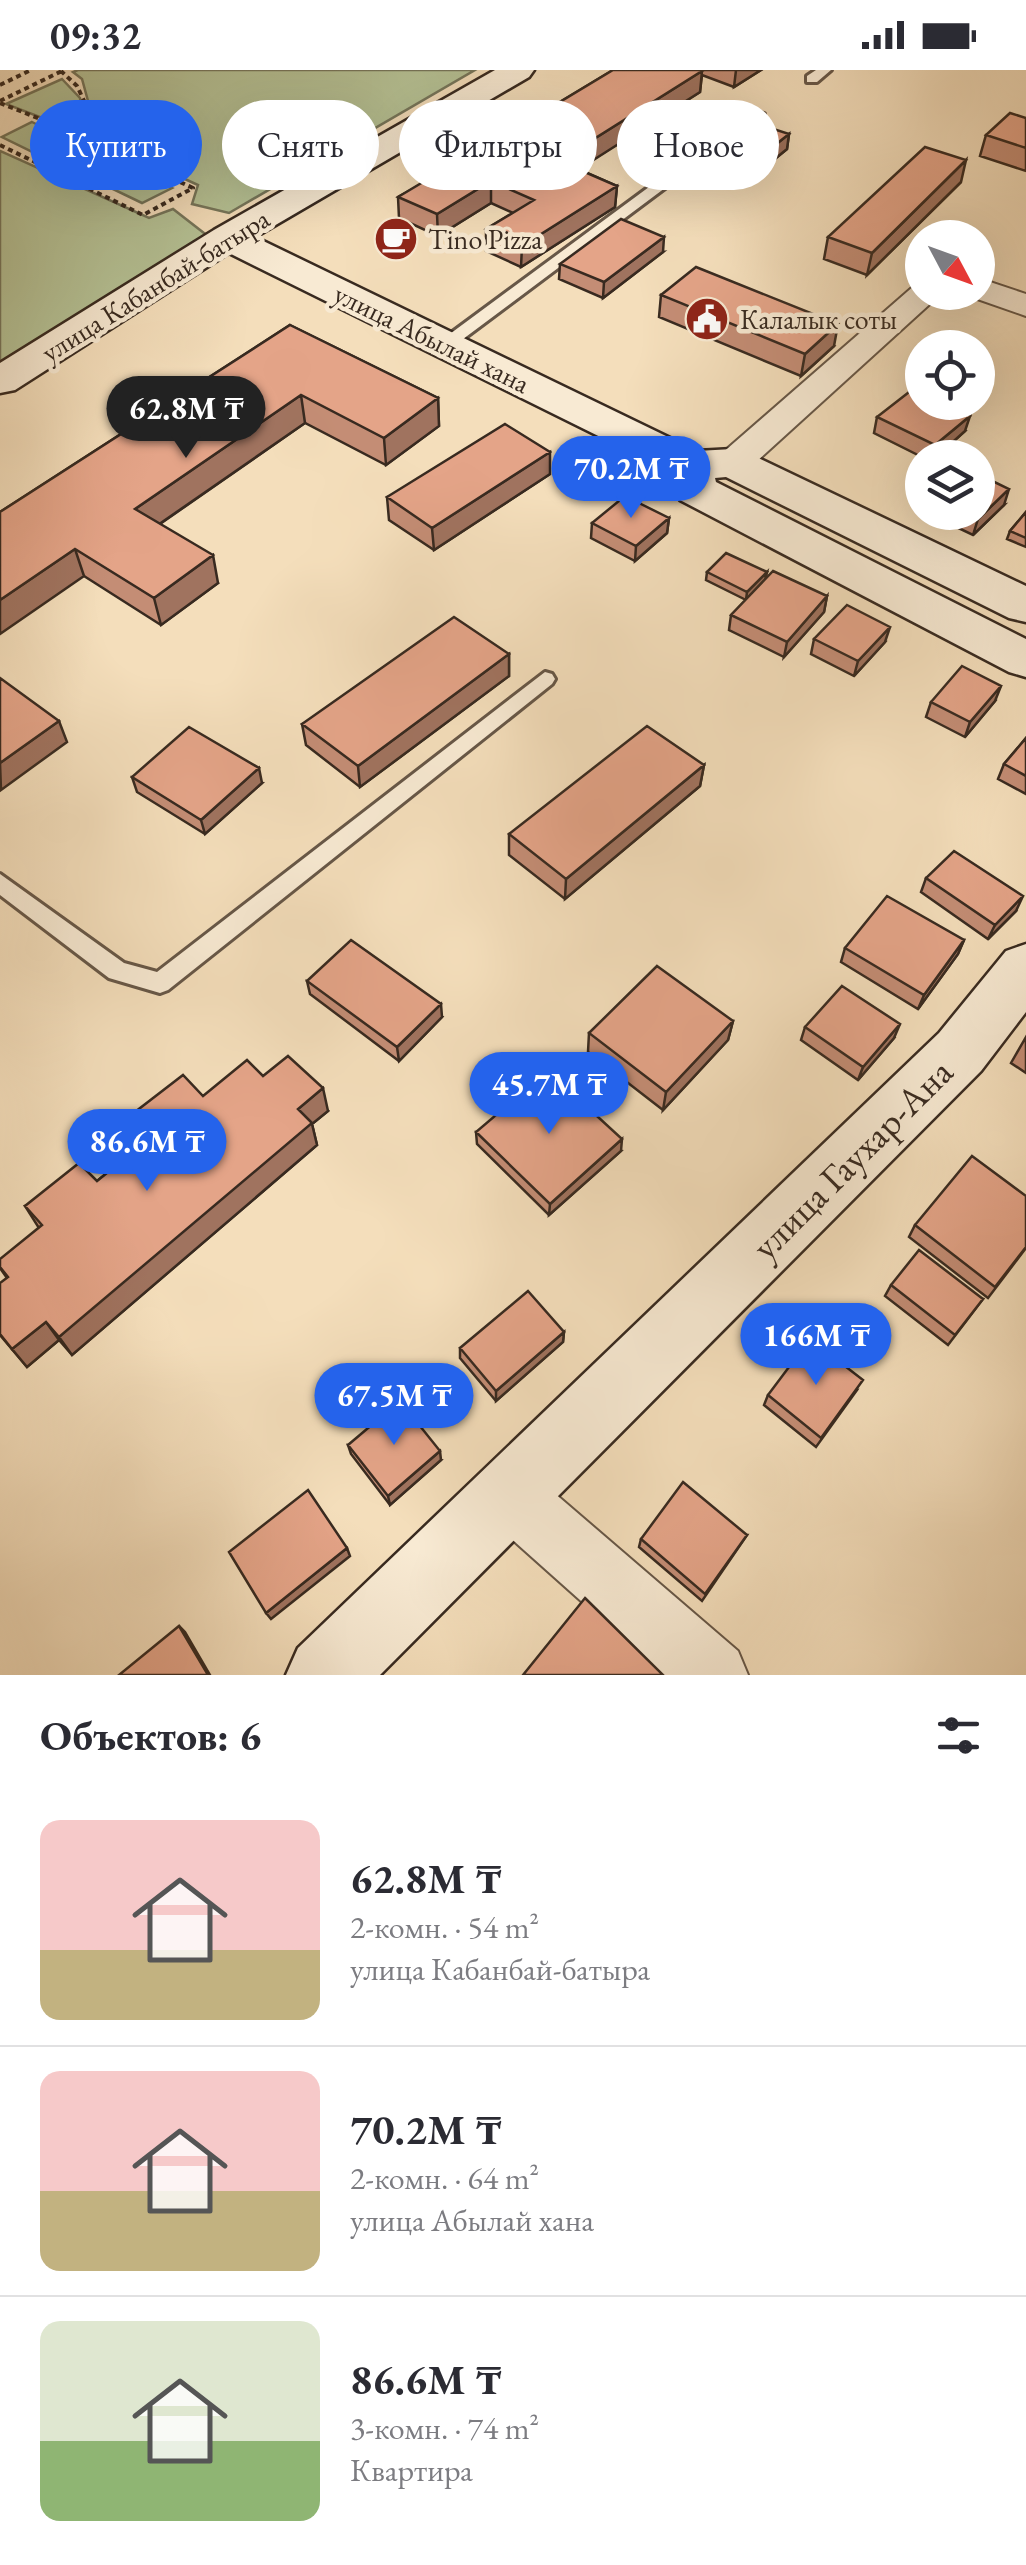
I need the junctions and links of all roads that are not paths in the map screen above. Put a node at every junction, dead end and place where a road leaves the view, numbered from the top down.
1 (518, 70) edge
2 (654, 190) edge
3 (227, 238) junction
4 (995, 294) edge
5 (1026, 306) edge
6 (905, 310) edge
7 (444, 344) junction
8 (0, 381) edge
9 (712, 464) junction
10 (1026, 606) edge
11 (1026, 660) edge
12 (546, 679) dead end
13 (0, 883) edge
14 (1026, 968) edge
15 (509, 1495) junction
16 (324, 1675) edge
17 (714, 1675) edge

1 - 3 street, улица Кабанбай-батыра
2 - 7 lane
3 - 7 street, улица Абылай хана
3 - 8 street, улица Кабанбай-батыра
4 - 5 street
6 - 9 street
7 - 9 street, улица Абылай хана
9 - 10 street, улица Абылай хана
9 - 11 street, улица Абылай хана
12 - 13 lane
14 - 15 street, улица Гаухар-Ана
15 - 16 street, улица Гаухар-Ана
15 - 17 street

